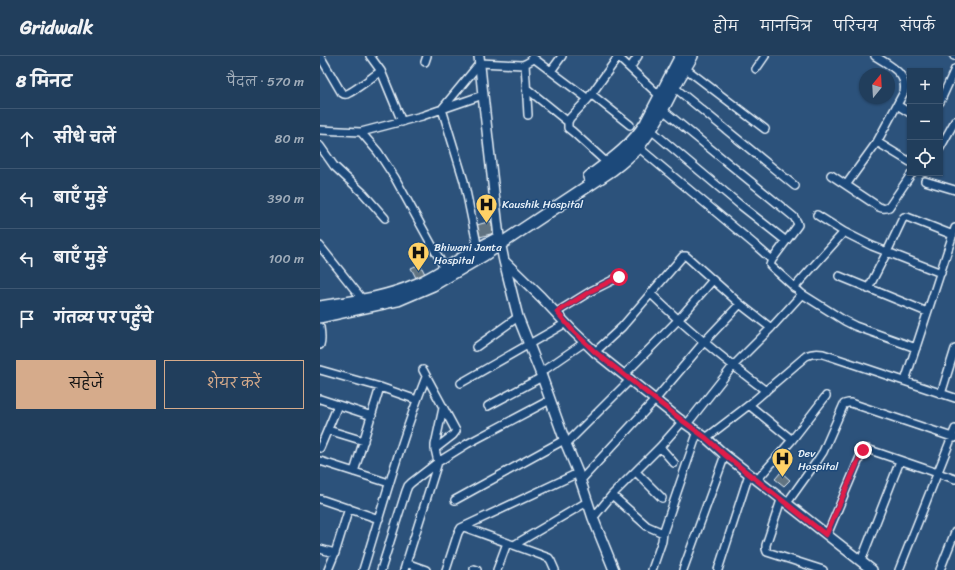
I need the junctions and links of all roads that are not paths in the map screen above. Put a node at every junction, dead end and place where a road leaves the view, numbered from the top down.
1 (320, 56) edge
2 (370, 56) edge
3 (562, 56) edge
4 (638, 56) edge
5 (681, 56) edge
6 (692, 56) edge
7 (766, 56) edge
8 (876, 56) edge
9 (532, 57) edge
10 (617, 57) edge
11 (480, 60) edge
12 (526, 64) junction
13 (630, 68) junction
14 (685, 68) junction
15 (756, 69) dead end
16 (955, 69) edge
17 (381, 71) junction
18 (551, 71) junction
19 (526, 88) junction
20 (674, 88) junction
21 (483, 95) junction
22 (943, 95) edge
23 (589, 97) junction
24 (663, 103) junction
25 (897, 105) junction
26 (442, 109) junction
27 (907, 111) edge
28 (528, 115) dead end
29 (955, 121) edge
30 (402, 122) junction
31 (568, 122) junction
32 (630, 125) dead end
33 (765, 129) dead end
34 (320, 130) edge
35 (651, 130) junction
36 (361, 132) junction
37 (877, 142) junction
38 (943, 143) edge
39 (320, 146) edge
40 (638, 147) junction
41 (907, 160) edge
42 (607, 163) junction
43 (831, 175) dead end
44 (910, 176) edge
45 (925, 181) dead end
46 (846, 185) junction
47 (795, 186) dead end
48 (955, 190) edge
49 (817, 215) dead end
50 (385, 218) dead end
51 (844, 232) junction
52 (954, 232) edge
53 (786, 240) junction
54 (500, 241) junction
55 (320, 246) edge
56 (478, 249) junction
57 (887, 252) junction
58 (772, 260) junction
59 (504, 261) junction
60 (445, 269) junction
61 (940, 273) junction
62 (839, 276) dead end
63 (619, 277) dead end
64 (714, 280) junction
65 (794, 288) junction
66 (868, 289) junction
67 (651, 294) junction
68 (802, 294) junction
69 (363, 300) junction
70 (740, 304) junction
71 (320, 307) edge
72 (557, 312) junction
73 (927, 312) junction
74 (320, 317) edge
75 (518, 317) junction
76 (678, 320) junction
77 (566, 322) junction
78 (320, 327) edge
79 (771, 328) junction
80 (585, 342) junction
81 (704, 342) junction
82 (528, 343) junction
83 (320, 345) edge
84 (476, 347) dead end
85 (916, 348) junction
86 (955, 349) edge
87 (595, 352) junction
88 (733, 366) junction
89 (320, 370) edge
90 (541, 375) junction
91 (628, 377) junction
92 (905, 381) junction
93 (461, 382) dead end
94 (380, 387) junction
95 (766, 391) junction
96 (941, 394) junction
97 (826, 396) dead end
98 (955, 398) edge
99 (320, 399) edge
100 (417, 400) junction
101 (550, 400) junction
102 (655, 400) junction
103 (338, 405) junction
104 (749, 405) junction
105 (488, 406) dead end
106 (443, 408) junction
107 (372, 416) junction
108 (685, 422) junction
109 (955, 429) edge
110 (328, 430) junction
111 (698, 432) junction
112 (706, 438) junction
113 (954, 438) edge
114 (792, 440) junction
115 (364, 442) junction
116 (565, 442) junction
117 (660, 447) junction
118 (320, 448) edge
119 (435, 449) junction
120 (725, 455) junction
121 (320, 461) edge
122 (900, 461) junction
123 (438, 462) junction
124 (674, 463) dead end
125 (354, 472) junction
126 (636, 472) junction
127 (749, 474) junction
128 (938, 474) junction
129 (579, 477) junction
130 (955, 479) edge
131 (757, 480) junction
132 (389, 483) junction
133 (612, 495) junction
134 (662, 498) dead end
135 (320, 499) edge
136 (455, 500) dead end
137 (587, 502) junction
138 (784, 502) junction
139 (349, 508) junction
140 (593, 518) junction
141 (379, 519) junction
142 (464, 526) junction
143 (955, 532) edge
144 (663, 533) junction
145 (826, 535) junction
146 (511, 544) junction
147 (320, 549) edge
148 (334, 553) junction
149 (861, 561) junction
150 (405, 567) edge
151 (720, 569) edge
152 (328, 570) edge
153 (363, 570) edge
154 (381, 570) edge
155 (426, 570) edge
156 (446, 570) edge
157 (497, 570) edge
158 (555, 570) edge
159 (614, 570) edge
160 (653, 570) edge
161 (683, 570) edge
162 (824, 570) edge
163 (872, 570) edge
164 (899, 570) edge
165 (940, 570) edge

1 - 17 street
2 - 17 street
3 - 18 street
4 - 13 street
5 - 24 main road
6 - 14 main road
7 - 15 street
8 - 25 street
9 - 12 street
9 - 18 street
10 - 13 street
10 - 23 street
11 - 12 street
11 - 21 street
11 - 26 street
12 - 19 street
13 - 24 street
14 - 20 main road
14 - 33 street
16 - 22 street
17 - 30 street
18 - 23 street
19 - 28 street
19 - 31 street
20 - 24 main road
20 - 47 street
21 - 26 street
21 - 54 street
23 - 31 street
23 - 32 street
24 - 35 main road
24 - 42 main road
24 - 53 street
25 - 27 street
25 - 37 street
26 - 30 street
26 - 56 street
29 - 38 street
30 - 36 street
31 - 42 street
34 - 36 street
35 - 40 main road
35 - 53 street
36 - 60 street
37 - 41 street
37 - 46 street
39 - 50 street
40 - 54 main road
40 - 58 street
42 - 54 main road
43 - 46 street
44 - 46 street
45 - 48 street
49 - 51 street
51 - 57 street
51 - 65 street
52 - 57 street
52 - 61 street
53 - 58 street
54 - 56 main road
54 - 59 street
54 - 74 main road
55 - 69 street
56 - 60 main road
57 - 61 street
57 - 66 street
58 - 65 street
59 - 72 street
59 - 75 street
60 - 69 main road
61 - 73 street
62 - 66 street
63 - 72 street
64 - 67 street
64 - 70 street
64 - 76 street
65 - 68 street
66 - 73 street
67 - 76 street
67 - 87 street
68 - 79 street
68 - 85 street
69 - 71 main road
70 - 79 street
70 - 81 street
72 - 77 street
73 - 85 street
75 - 82 street
75 - 84 street
76 - 81 street
76 - 91 street
77 - 80 street
77 - 82 street
78 - 83 street
79 - 88 street
80 - 87 street
80 - 90 street
81 - 88 street
81 - 102 street
82 - 90 street
82 - 93 street
85 - 92 street
86 - 96 street
87 - 91 street
88 - 95 street
88 - 108 street
89 - 94 street
90 - 101 street
90 - 105 street
91 - 102 street
91 - 116 street
92 - 95 street
92 - 96 street
94 - 100 street
94 - 107 street
95 - 104 street
96 - 98 street
97 - 114 street
99 - 103 street
100 - 106 street
100 - 132 street
101 - 116 street
101 - 123 street
102 - 108 street
102 - 129 street
103 - 107 street
103 - 110 street
104 - 112 street
104 - 114 street
106 - 119 street
106 - 119 street
107 - 115 street
108 - 111 street
108 - 117 street
109 - 113 street
110 - 115 street
110 - 118 street
111 - 112 street
111 - 144 street
112 - 120 street
113 - 128 street
113 - 138 street
114 - 131 street
115 - 125 street
116 - 129 street
116 - 136 street
117 - 124 street
117 - 126 street
119 - 123 street
120 - 127 street
120 - 161 street
121 - 125 street
122 - 128 street
122 - 145 street
122 - 149 street
123 - 150 street
123 - 154 street
125 - 132 street
126 - 133 street
126 - 134 street
127 - 131 street
127 - 151 street
128 - 130 street
128 - 164 street
129 - 137 street
129 - 142 street
131 - 138 street
132 - 141 street
133 - 140 street
133 - 144 street
135 - 139 street
137 - 140 street
137 - 146 street
138 - 145 street
138 - 162 street
139 - 141 street
139 - 148 street
140 - 159 street
141 - 153 street
142 - 146 street
142 - 156 street
143 - 165 street
144 - 160 street
145 - 149 street
146 - 157 street
146 - 158 street
147 - 148 street
148 - 152 street
149 - 163 street
150 - 155 street

